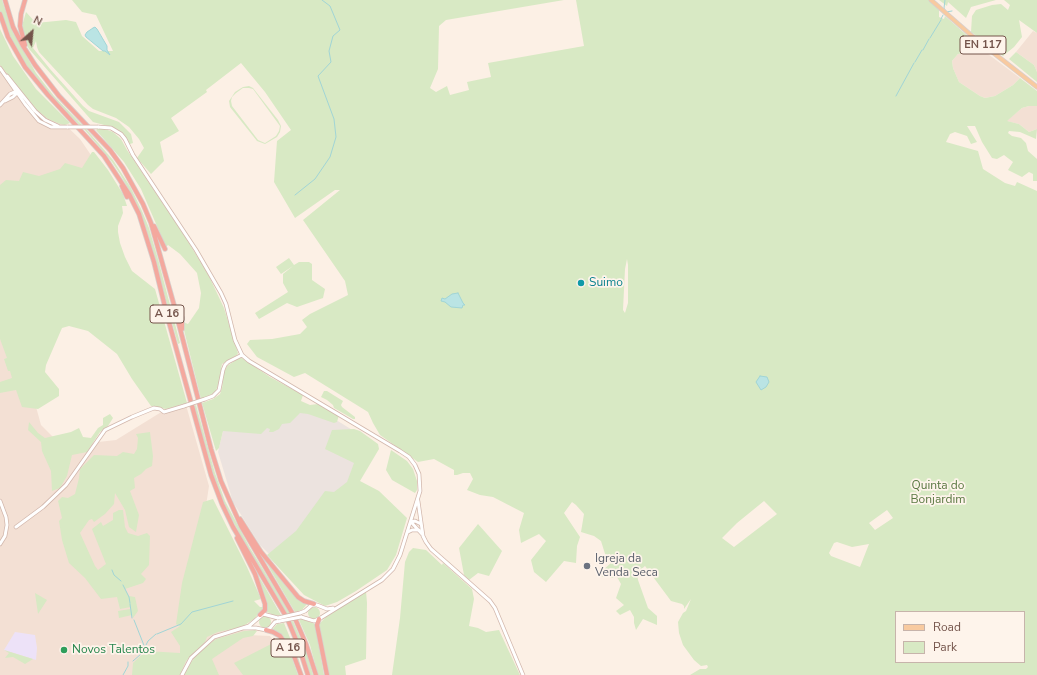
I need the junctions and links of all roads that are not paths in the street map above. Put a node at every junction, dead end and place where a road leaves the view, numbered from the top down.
1 (5, 0) edge
2 (25, 0) edge
3 (931, 0) edge
4 (0, 14) edge
5 (0, 21) edge
6 (4, 29) junction
7 (35, 65) junction
8 (0, 68) edge
9 (10, 84) junction
10 (1037, 87) edge
11 (17, 91) junction
12 (10, 94) junction
13 (11, 98) junction
14 (23, 101) junction
15 (4, 102) junction
16 (0, 105) edge
17 (61, 127) junction
18 (119, 176) junction
19 (127, 197) dead end
20 (151, 224) junction
21 (165, 249) dead end
22 (156, 285) dead end
23 (167, 315) junction
24 (182, 318) dead end
25 (183, 341) junction
26 (242, 355) junction
27 (418, 499) junction
28 (0, 501) edge
29 (231, 506) junction
30 (411, 522) junction
31 (422, 525) junction
32 (16, 527) dead end
33 (233, 527) junction
34 (419, 530) junction
35 (408, 532) junction
36 (423, 536) junction
37 (0, 544) edge
38 (314, 604) junction
39 (338, 606) junction
40 (321, 608) junction
41 (307, 609) junction
42 (300, 615) junction
43 (259, 616) junction
44 (270, 616) junction
45 (320, 618) junction
46 (279, 619) junction
47 (310, 619) junction
48 (272, 626) junction
49 (241, 629) junction
50 (263, 630) junction
51 (182, 675) edge
52 (301, 675) edge
53 (308, 675) edge
54 (316, 675) edge
55 (327, 675) edge
56 (523, 675) edge

1 - 7 highway, A 16
2 - 7 highway, A 16
3 - 10 main road, EN 117
4 - 6 highway, A 16
5 - 6 highway, A 16
6 - 18 highway, A 16
7 - 20 highway, A 16
8 - 9 main road
8 - 11 main road
9 - 11 main road
9 - 12 main road
11 - 12 main road
11 - 13 main road
11 - 14 main road
11 - 17 main road
12 - 15 main road
13 - 14 main road
13 - 15 main road
14 - 17 main road
15 - 16 main road
17 - 26 main road, bridge
18 - 19 highway
18 - 23 highway, A 16
20 - 21 highway
20 - 25 highway, A 16
22 - 23 highway
23 - 33 highway, A 16
24 - 25 highway
25 - 29 highway, A 16
26 - 27 main road
26 - 32 main road, bridge
27 - 30 main road
27 - 31 main road
28 - 37 main road
29 - 38 highway, A 16
29 - 54 highway, A 16
30 - 31 main road
30 - 34 main road
30 - 35 main road
31 - 36 main road
33 - 43 highway, A 16
33 - 53 highway, A 16
34 - 35 main road
34 - 36 main road
35 - 39 main road
36 - 56 main road
38 - 40 main road
38 - 41 main road
39 - 40 main road
39 - 45 main road
40 - 45 main road
41 - 42 main road
41 - 47 main road
42 - 46 main road, bridge
42 - 47 main road
43 - 44 main road
43 - 49 main road
43 - 50 main road
44 - 46 main road
44 - 48 main road
45 - 47 main road
45 - 55 highway, A 16
46 - 48 main road
48 - 50 main road
49 - 50 main road
49 - 51 main road
50 - 52 highway, A 16

